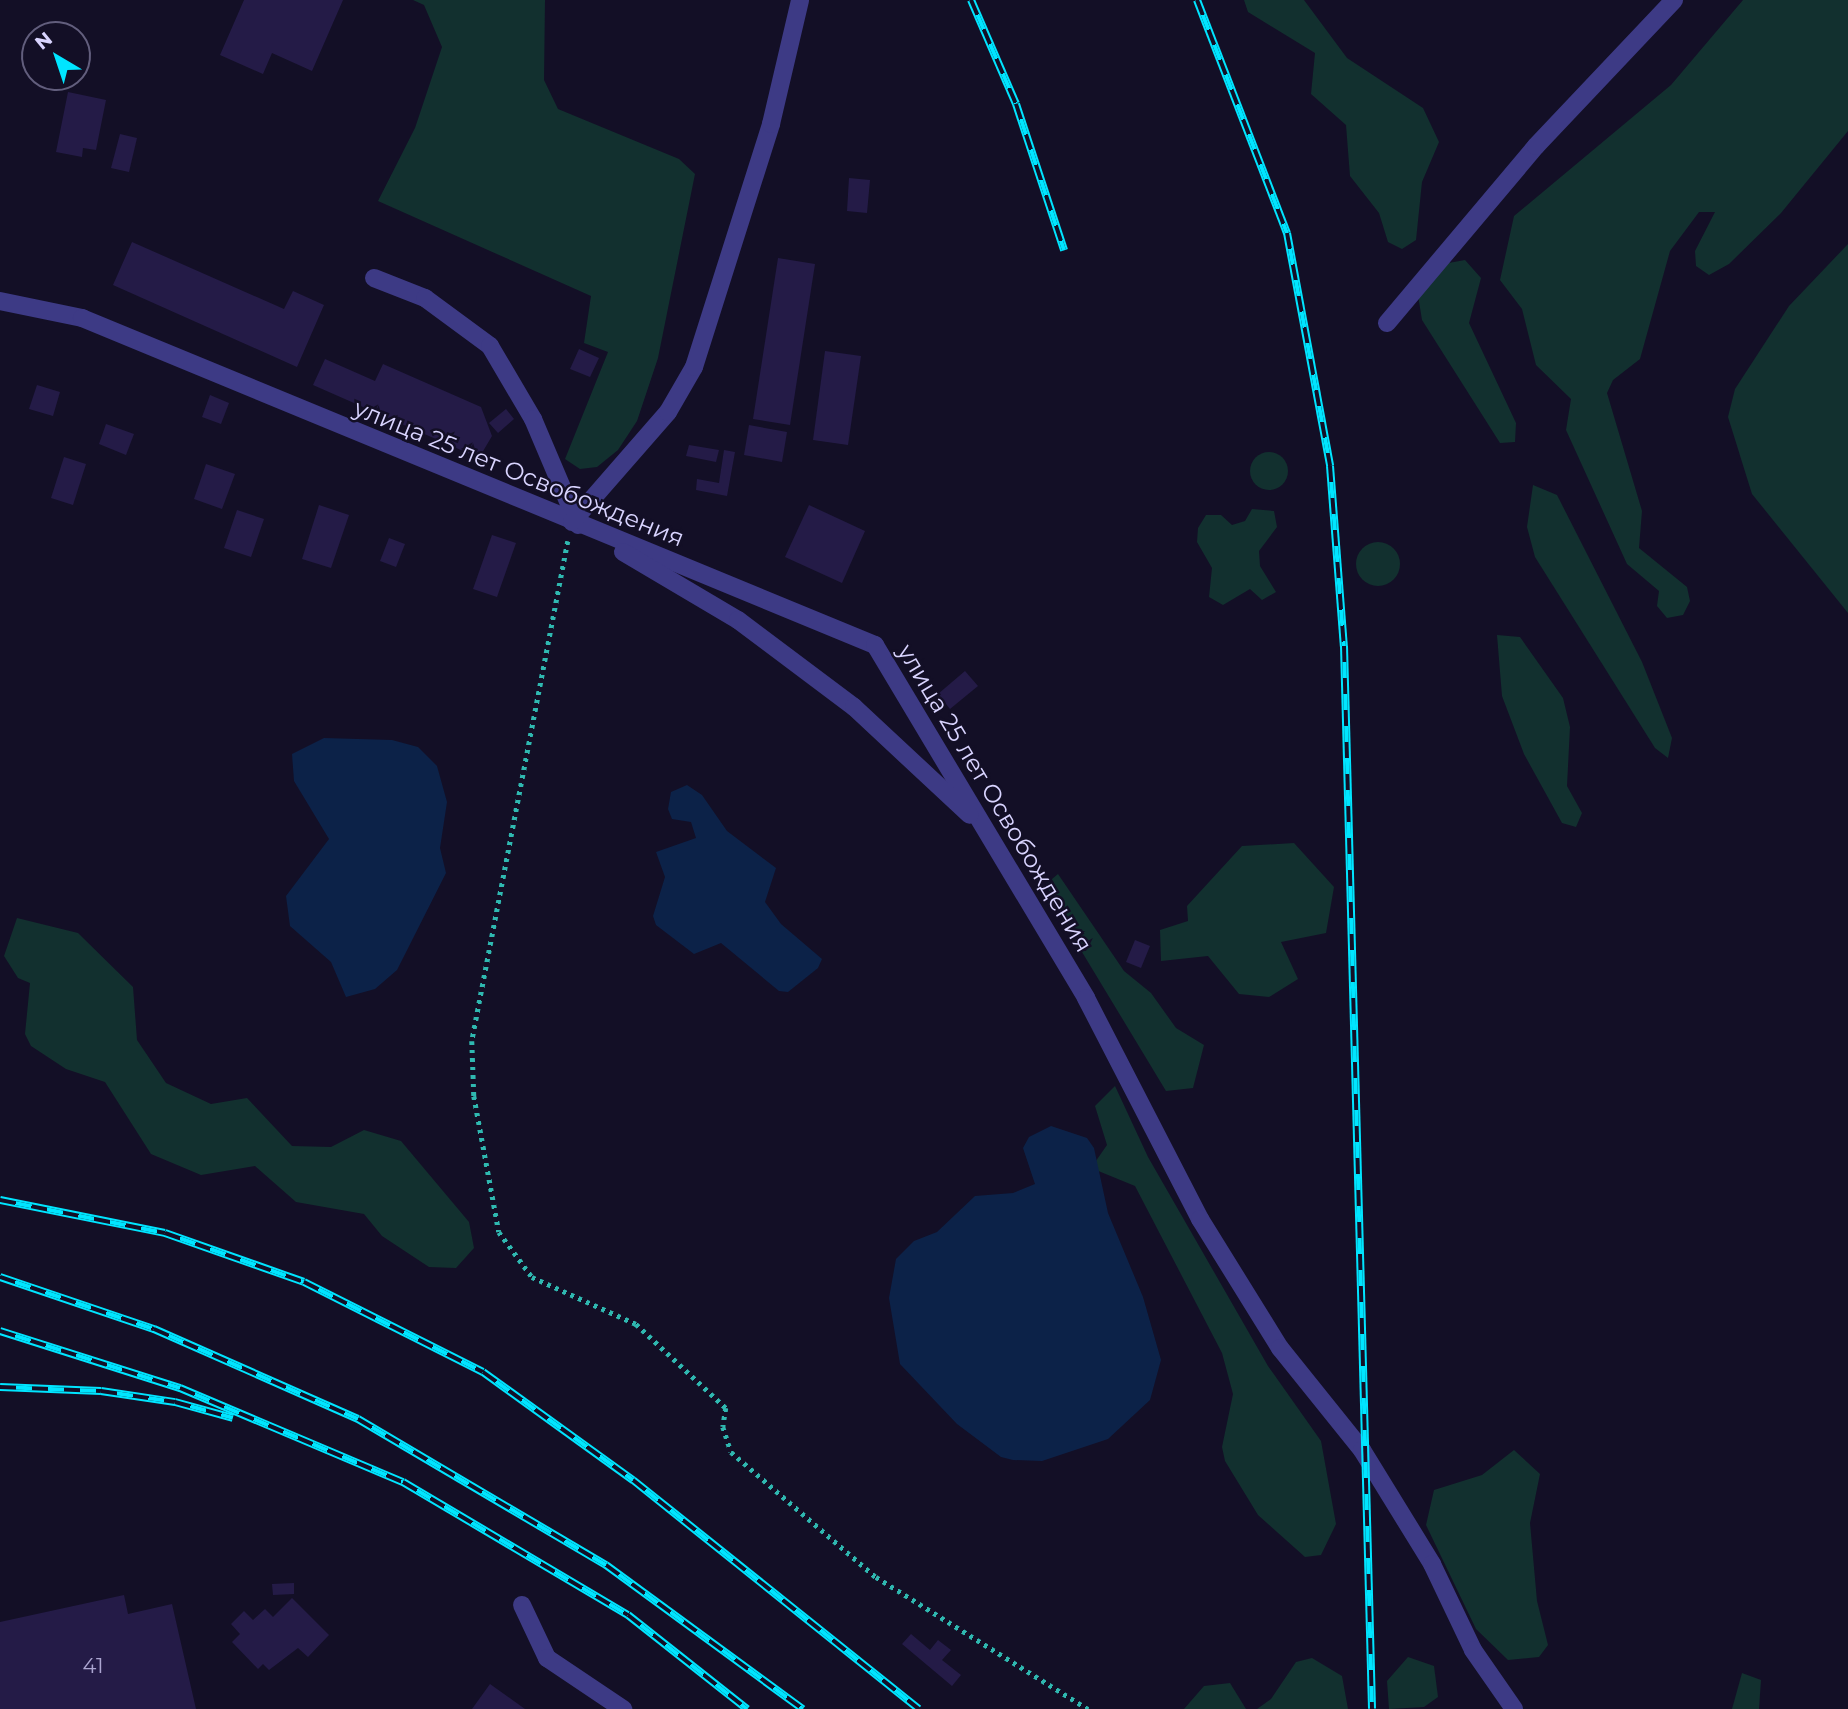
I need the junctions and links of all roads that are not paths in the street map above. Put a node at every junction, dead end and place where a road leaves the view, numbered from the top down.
1 (800, 0) edge
2 (1674, 0) edge
3 (374, 278) dead end
4 (0, 301) edge
5 (1387, 323) dead end
6 (572, 522) junction
7 (985, 830) junction
8 (522, 1605) dead end
9 (623, 1709) edge
10 (1514, 1709) edge

1 - 6 street
2 - 5 street
3 - 6 street
4 - 6 street, улица 25 лет Освобождения
6 - 7 street
6 - 7 street, улица 25 лет Освобождения
7 - 10 street, улица 25 лет Освобождения
8 - 9 street

